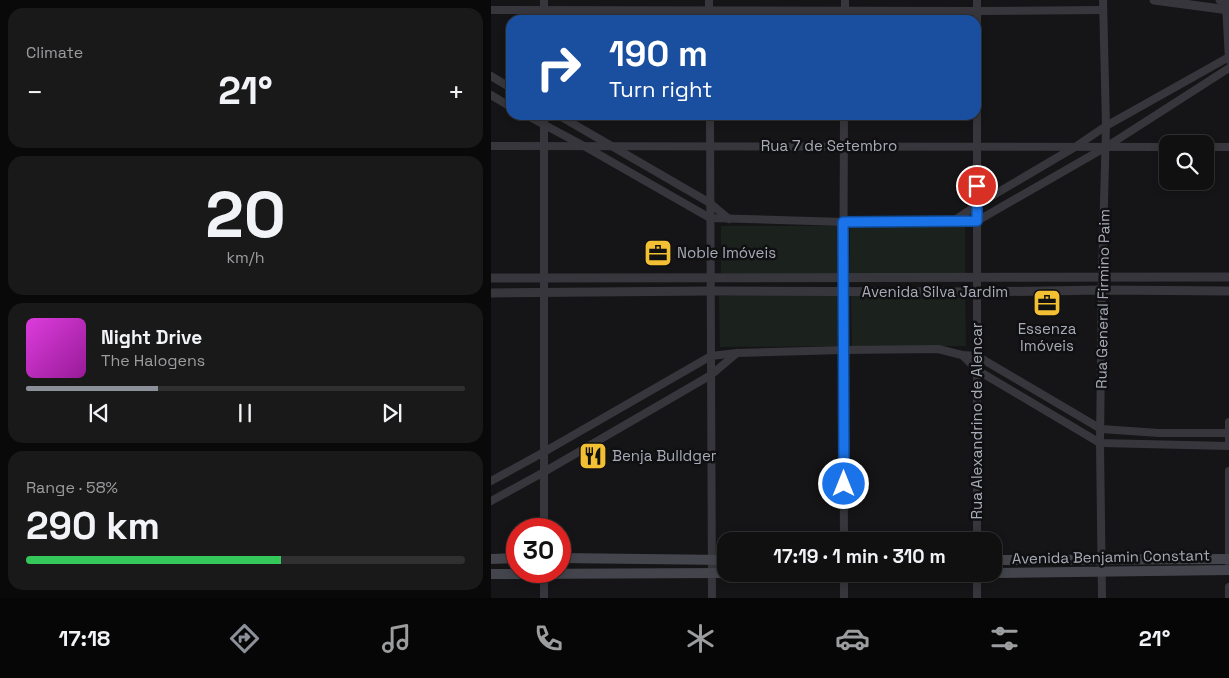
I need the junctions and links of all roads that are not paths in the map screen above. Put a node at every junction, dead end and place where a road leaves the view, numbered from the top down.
1 (544, 0) edge
2 (709, 0) edge
3 (845, 0) edge
4 (977, 0) edge
5 (1103, 0) edge
6 (1154, 0) edge
7 (1226, 4) edge
8 (491, 10) edge
9 (1103, 10) junction
10 (544, 11) junction
11 (709, 11) junction
12 (845, 11) junction
13 (977, 11) junction
14 (544, 15) edge
15 (709, 15) edge
16 (845, 15) edge
17 (977, 15) edge
18 (1229, 57) edge
19 (1229, 62) edge
20 (1229, 68) edge
21 (491, 76) edge
22 (506, 85) edge
23 (491, 95) edge
24 (506, 104) edge
25 (535, 120) edge
26 (544, 120) edge
27 (567, 120) edge
28 (710, 120) edge
29 (844, 120) edge
30 (977, 120) edge
31 (544, 125) junction
32 (1106, 126) junction
33 (491, 146) edge
34 (544, 146) junction
35 (584, 146) junction
36 (613, 146) junction
37 (710, 146) junction
38 (844, 146) junction
39 (977, 147) junction
40 (1075, 147) junction
41 (1106, 147) junction
42 (1159, 147) edge
43 (1214, 147) edge
44 (1229, 147) edge
45 (710, 203) junction
46 (977, 206) junction
47 (710, 218) junction
48 (729, 219) junction
49 (977, 221) junction
50 (843, 222) junction
51 (952, 222) junction
52 (843, 277) junction
53 (977, 277) junction
54 (1102, 277) junction
55 (1229, 277) edge
56 (491, 278) edge
57 (544, 278) junction
58 (710, 278) junction
59 (1102, 290) junction
60 (710, 291) junction
61 (1229, 291) edge
62 (844, 292) junction
63 (977, 292) junction
64 (491, 293) edge
65 (544, 294) junction
66 (843, 350) junction
67 (737, 353) junction
68 (962, 355) junction
69 (711, 356) junction
70 (977, 356) junction
71 (977, 370) junction
72 (711, 375) junction
73 (1229, 422) edge
74 (1101, 429) junction
75 (1229, 433) edge
76 (1100, 443) junction
77 (1229, 445) edge
78 (544, 452) junction
79 (1229, 471) edge
80 (544, 472) junction
81 (491, 481) edge
82 (491, 501) edge
83 (544, 518) edge
84 (844, 532) edge
85 (977, 532) edge
86 (506, 558) edge
87 (571, 558) edge
88 (491, 559) edge
89 (1229, 559) edge
90 (711, 560) junction
91 (717, 560) edge
92 (1002, 560) edge
93 (1103, 560) junction
94 (1229, 563) edge
95 (1229, 570) edge
96 (571, 572) edge
97 (1103, 572) junction
98 (506, 573) edge
99 (711, 573) junction
100 (717, 573) edge
101 (1002, 573) edge
102 (491, 574) edge
103 (844, 582) edge
104 (977, 582) edge
105 (544, 583) edge
106 (1229, 587) edge
107 (544, 598) edge
108 (712, 598) edge
109 (844, 598) edge
110 (977, 598) edge
111 (1102, 598) edge
112 (1229, 598) edge

1 - 10 street
2 - 11 street
3 - 12 street
4 - 13 street, Rua Alexandrino de Alencar
5 - 9 street, Rua General Firmino Paim
6 - 7 street
7 - 18 street
8 - 10 street
9 - 13 street
9 - 32 street, Rua General Firmino Paim
10 - 11 street
10 - 14 street
11 - 12 street
11 - 15 street
12 - 13 street
12 - 16 street
13 - 17 street, Rua Alexandrino de Alencar
18 - 19 street
18 - 32 street
20 - 41 street
21 - 22 street
23 - 24 street
25 - 31 street
26 - 31 street
27 - 36 street
28 - 37 street
29 - 38 street
30 - 39 street, Rua Alexandrino de Alencar
31 - 34 street
31 - 35 street
32 - 40 street
32 - 41 street, Rua General Firmino Paim
33 - 34 street, Rua 7 de Setembro
34 - 35 street, Rua 7 de Setembro
34 - 57 street
35 - 36 street, Rua 7 de Setembro
35 - 47 street
36 - 37 street, Rua 7 de Setembro
36 - 45 street
37 - 38 street, Rua 7 de Setembro
37 - 45 street
38 - 39 street, Rua 7 de Setembro
38 - 50 street
39 - 40 street, Rua 7 de Setembro
39 - 46 street, Rua Alexandrino de Alencar
40 - 41 street, Rua 7 de Setembro
40 - 46 street
41 - 42 street, Rua 7 de Setembro
41 - 49 street
41 - 54 street, Rua General Firmino Paim
43 - 44 street
45 - 47 street
45 - 48 street
46 - 49 street, Rua Alexandrino de Alencar
46 - 51 street
47 - 48 street
47 - 58 street
48 - 50 street
49 - 51 street
49 - 53 street, Rua Alexandrino de Alencar
50 - 51 street
50 - 52 street
52 - 53 street, Avenida Silva Jardim
52 - 58 street, Avenida Silva Jardim
52 - 62 street
53 - 54 street, Avenida Silva Jardim
53 - 63 street, Rua Alexandrino de Alencar
54 - 55 street, Avenida Silva Jardim
54 - 59 street, Rua General Firmino Paim
55 - 61 street
56 - 57 street, Avenida Silva Jardim
57 - 58 street, Avenida Silva Jardim
57 - 65 street
58 - 60 street
59 - 61 street, Avenida Silva Jardim
59 - 63 street, Avenida Silva Jardim
59 - 74 street, Rua General Firmino Paim
60 - 62 street, Avenida Silva Jardim
60 - 65 street, Avenida Silva Jardim
60 - 69 street
62 - 63 street, Avenida Silva Jardim
62 - 66 street
63 - 70 street, Rua Alexandrino de Alencar
64 - 65 street, Avenida Silva Jardim
65 - 78 street
66 - 67 street
66 - 68 street
66 - 84 street
67 - 69 street
67 - 72 street
68 - 70 street
68 - 71 street
69 - 72 street
69 - 78 street
70 - 71 street, Rua Alexandrino de Alencar
70 - 74 street
71 - 76 street
71 - 85 street, Rua Alexandrino de Alencar
72 - 80 street
72 - 90 street
73 - 75 street
74 - 75 street
74 - 76 street, Rua General Firmino Paim
75 - 77 street
76 - 77 street
76 - 93 street, Rua General Firmino Paim
78 - 80 street
78 - 81 street
79 - 89 street
80 - 82 street
80 - 83 street
86 - 88 main road
87 - 90 main road
89 - 93 main road, Avenida Benjamin Constant
89 - 94 street
90 - 91 main road
90 - 99 street
92 - 93 main road, Avenida Benjamin Constant
93 - 97 street, Rua General Firmino Paim
95 - 97 main road, Avenida Benjamin Constant
96 - 99 main road
97 - 101 main road, Avenida Benjamin Constant
97 - 111 street, Rua General Firmino Paim
98 - 102 main road
99 - 100 main road
99 - 108 street
103 - 109 street
104 - 110 street
105 - 107 street
106 - 112 street

